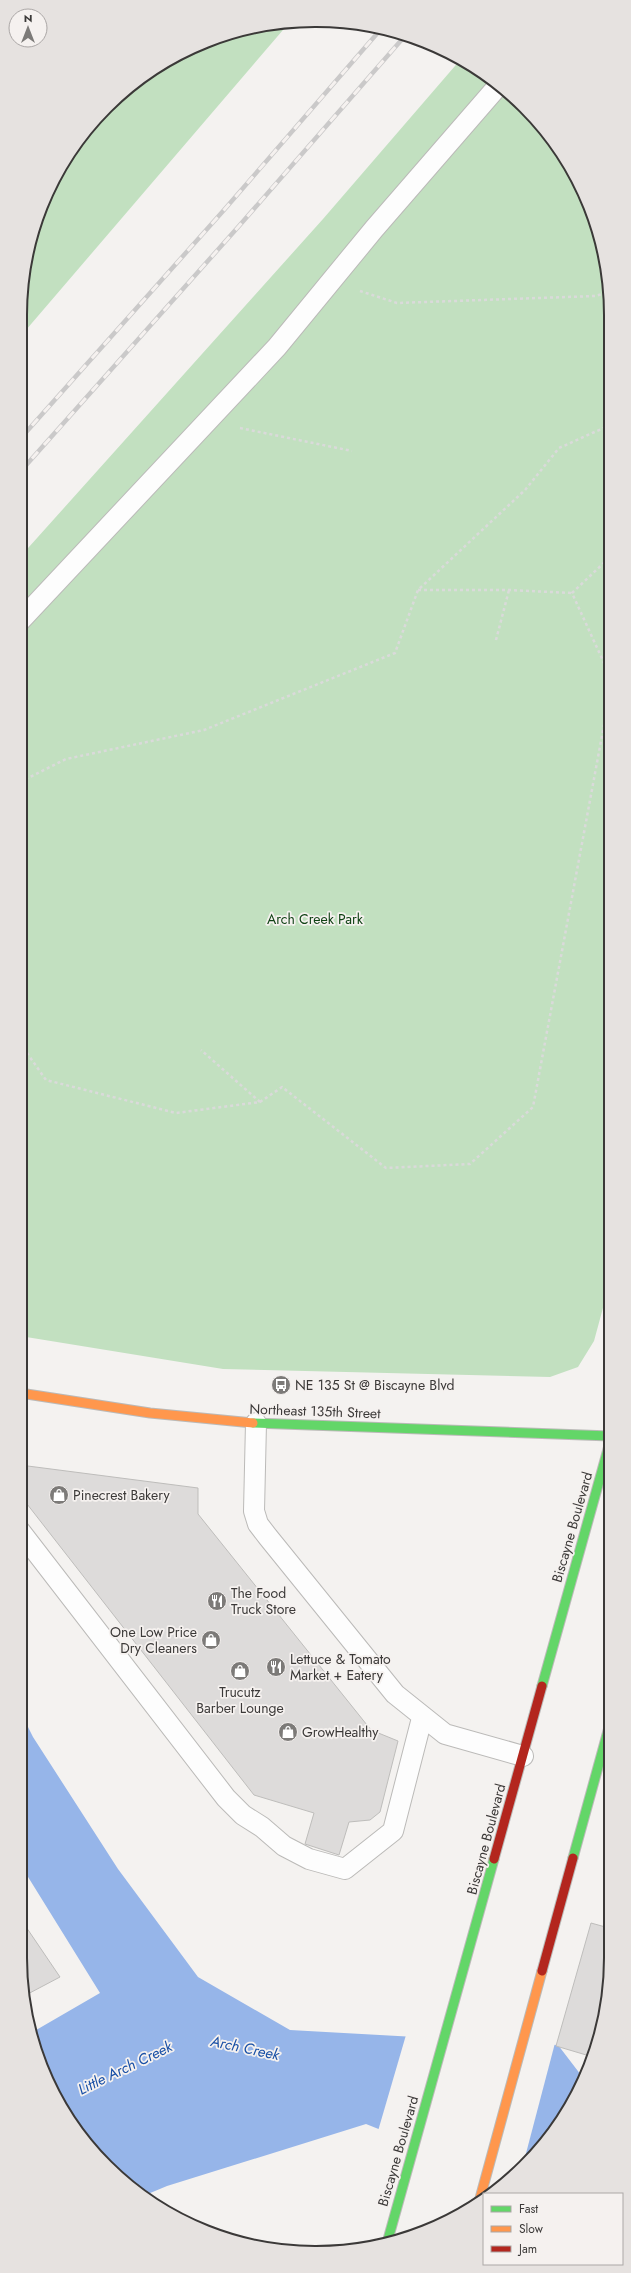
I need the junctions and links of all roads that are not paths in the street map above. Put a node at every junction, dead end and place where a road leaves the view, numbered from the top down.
1 (495, 90) edge
2 (27, 614) edge
3 (27, 1394) edge
4 (256, 1423) junction
5 (604, 1436) edge
6 (604, 1464) edge
7 (27, 1540) edge
8 (422, 1718) junction
9 (604, 1746) edge
10 (523, 1756) junction
11 (482, 2193) edge
12 (389, 2236) edge

1 - 2 lane
3 - 4 main road, Northeast 135th Street
4 - 5 main road, Northeast 135th Street
4 - 8 lane
6 - 10 main road, Biscayne Boulevard
7 - 8 lane
8 - 10 lane
9 - 11 main road
10 - 12 main road, Biscayne Boulevard

